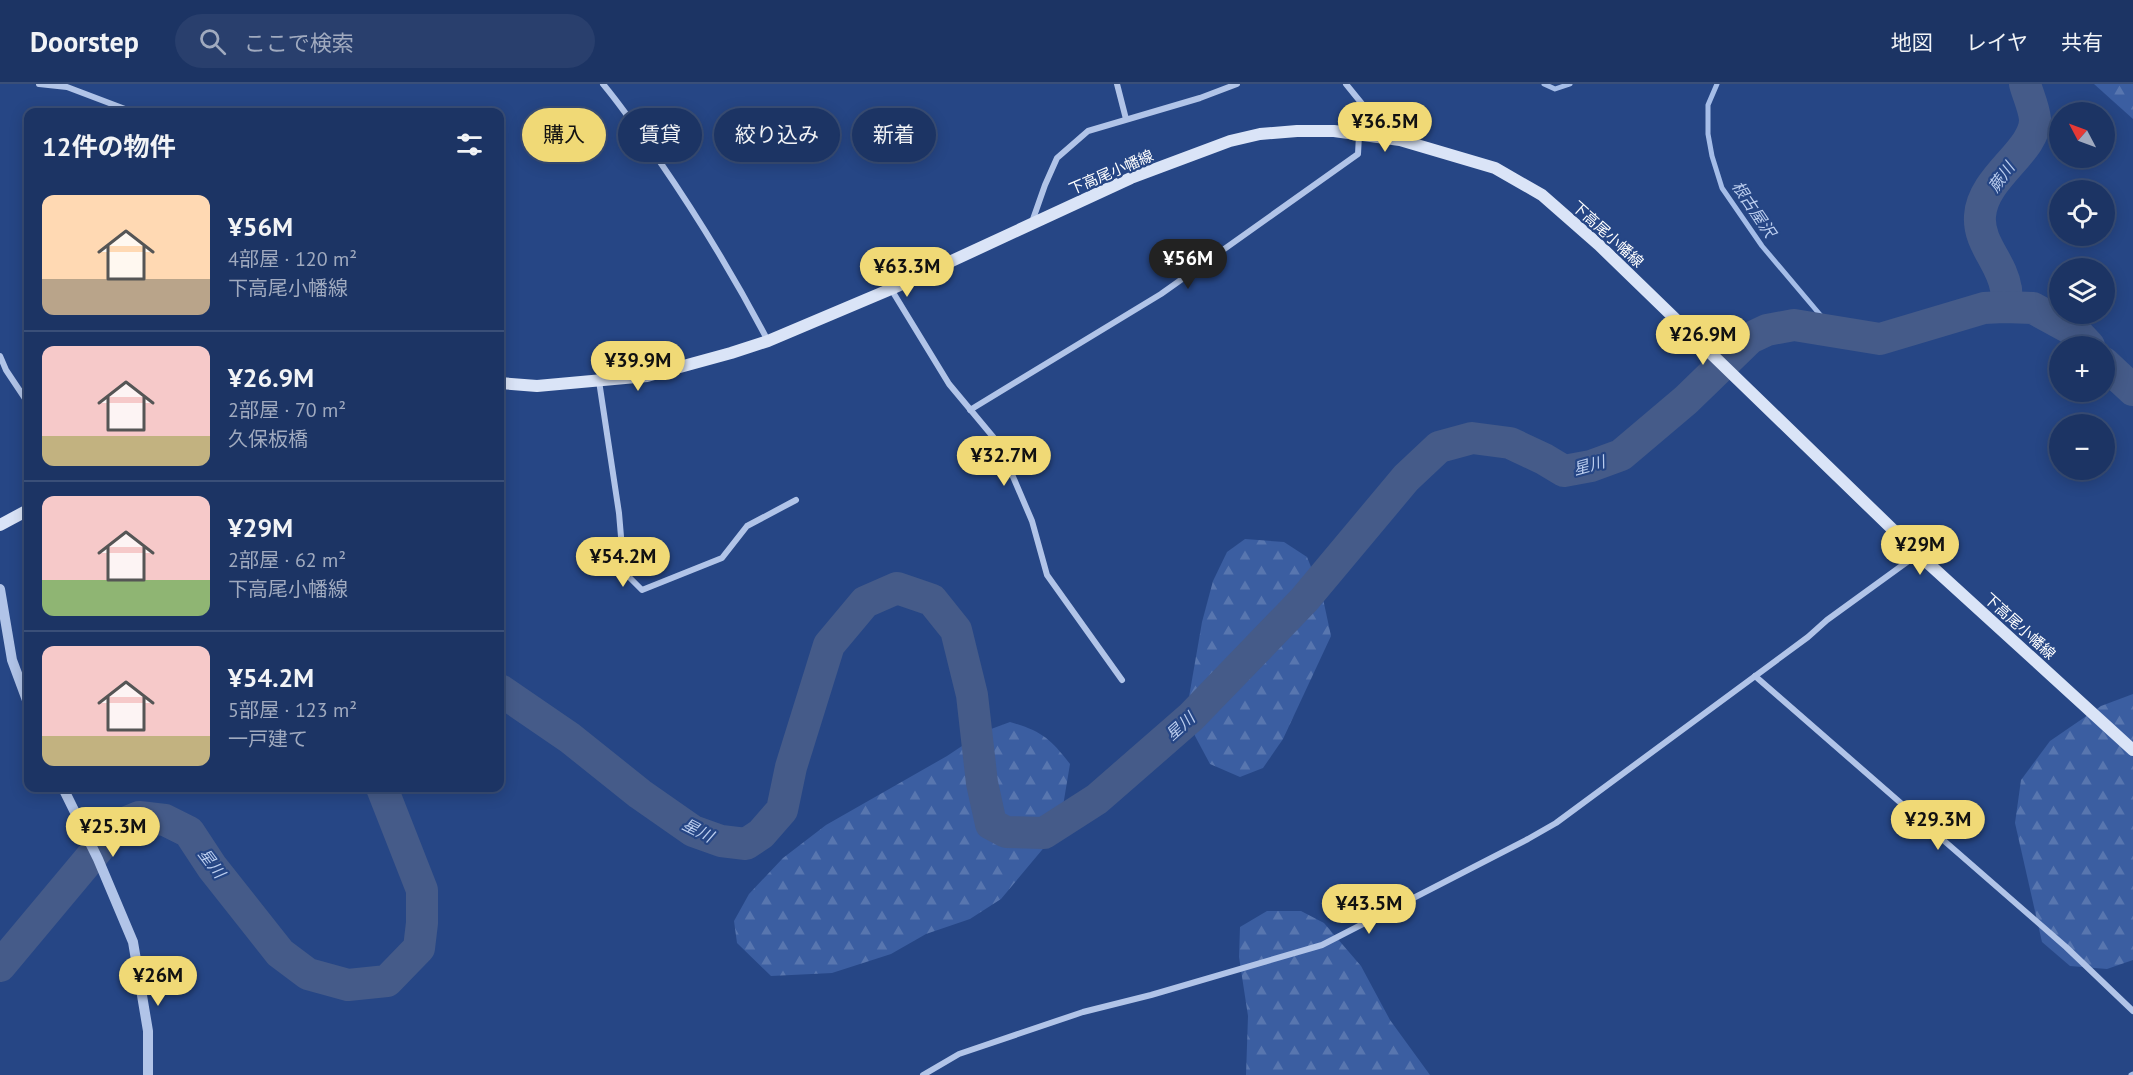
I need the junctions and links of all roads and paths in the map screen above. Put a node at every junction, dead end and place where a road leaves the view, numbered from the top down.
1 (39, 84) edge
2 (603, 84) edge
3 (1117, 84) edge
4 (1237, 84) edge
5 (1346, 84) edge
6 (122, 108) edge
7 (1126, 119) junction
8 (1359, 135) junction
9 (1390, 139) junction
10 (1032, 223) junction
11 (891, 288) junction
12 (768, 341) junction
13 (0, 356) edge
14 (598, 380) junction
15 (504, 383) edge
16 (24, 397) edge
17 (970, 410) junction
18 (796, 500) dead end
19 (24, 512) edge
20 (0, 525) edge
21 (1918, 554) junction
22 (0, 589) edge
23 (1755, 676) junction
24 (1122, 680) dead end
25 (24, 692) edge
26 (2133, 750) edge
27 (65, 792) edge
28 (2133, 1011) edge
29 (148, 1075) edge
30 (923, 1075) edge

1 - 6 street
2 - 12 street
3 - 7 street
4 - 7 street
5 - 9 street
7 - 10 street
8 - 9 main road, 下高尾小幡線
8 - 10 main road, 下高尾小幡線
8 - 17 street
9 - 21 main road, 下高尾小幡線
10 - 11 main road, 下高尾小幡線
11 - 12 main road, 下高尾小幡線
11 - 17 street
12 - 14 main road, 下高尾小幡線
13 - 16 street
14 - 15 main road, 下高尾小幡線
14 - 18 street
17 - 24 street
19 - 20 main road
21 - 23 street
21 - 26 main road, 下高尾小幡線
22 - 25 street
23 - 28 street
23 - 30 street
27 - 29 street

